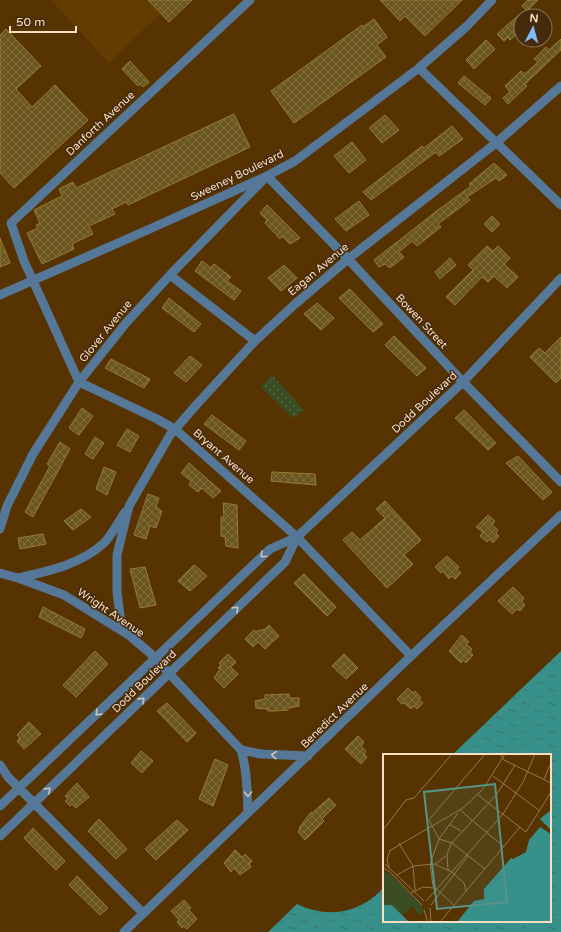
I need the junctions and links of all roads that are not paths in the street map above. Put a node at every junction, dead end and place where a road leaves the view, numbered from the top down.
1 (250, 0) edge
2 (492, 0) edge
3 (419, 68) junction
4 (561, 86) edge
5 (496, 143) junction
6 (267, 176) junction
7 (561, 205) edge
8 (348, 259) junction
9 (170, 274) junction
10 (561, 278) edge
11 (34, 280) junction
12 (0, 295) edge
13 (255, 341) junction
14 (79, 382) junction
15 (463, 382) junction
16 (176, 430) junction
17 (561, 482) edge
18 (129, 506) junction
19 (561, 515) edge
20 (0, 529) edge
21 (297, 537) junction
22 (0, 573) edge
23 (18, 578) junction
24 (122, 631) junction
25 (411, 656) junction
26 (154, 659) junction
27 (169, 674) junction
28 (241, 750) junction
29 (308, 756) junction
30 (0, 766) edge
31 (19, 788) junction
32 (34, 803) junction
33 (0, 806) edge
34 (248, 812) junction
35 (0, 836) edge
36 (143, 913) junction
37 (124, 932) edge

1 - 11 street, Danforth Avenue
2 - 3 street, Sweeney Boulevard
3 - 5 street
3 - 6 street, Sweeney Boulevard
4 - 5 street, Eagan Avenue
5 - 7 street
5 - 8 street, Eagan Avenue
6 - 8 street, Bowen Street
6 - 9 street, Glover Avenue
6 - 11 street, Sweeney Boulevard
8 - 13 street, Eagan Avenue
8 - 15 street, Bowen Street
9 - 13 street
9 - 14 street, Glover Avenue
10 - 15 street, Dodd Boulevard
11 - 12 street, Sweeney Boulevard
11 - 14 street
13 - 16 street, Eagan Avenue
14 - 16 street, Bryant Avenue
14 - 20 street, Glover Avenue
15 - 17 street, Bowen Street
15 - 21 street, Dodd Boulevard
16 - 18 street, Eagan Avenue
16 - 21 street, Bryant Avenue
18 - 23 street, Eagan Avenue
18 - 24 street, Eagan Avenue
19 - 25 street, Benedict Avenue
21 - 25 street, Bryant Avenue
21 -> 26 street, Dodd Boulevard
27 -> 21 street, Dodd Boulevard
22 - 23 street, Wright Avenue
23 - 24 street, Wright Avenue
24 - 26 street, Wright Avenue
25 - 29 street, Benedict Avenue
26 - 27 street, Wright Avenue
26 -> 31 street, Dodd Boulevard
27 - 28 street, Wright Avenue
32 -> 27 street, Dodd Boulevard
29 -> 28 street
28 -> 34 street
29 - 34 street, Benedict Avenue
30 - 31 street
31 - 32 street
31 - 33 street, Dodd Boulevard
32 - 35 street, Dodd Boulevard
32 - 36 street
34 - 36 street, Benedict Avenue
36 - 37 street, Benedict Avenue

